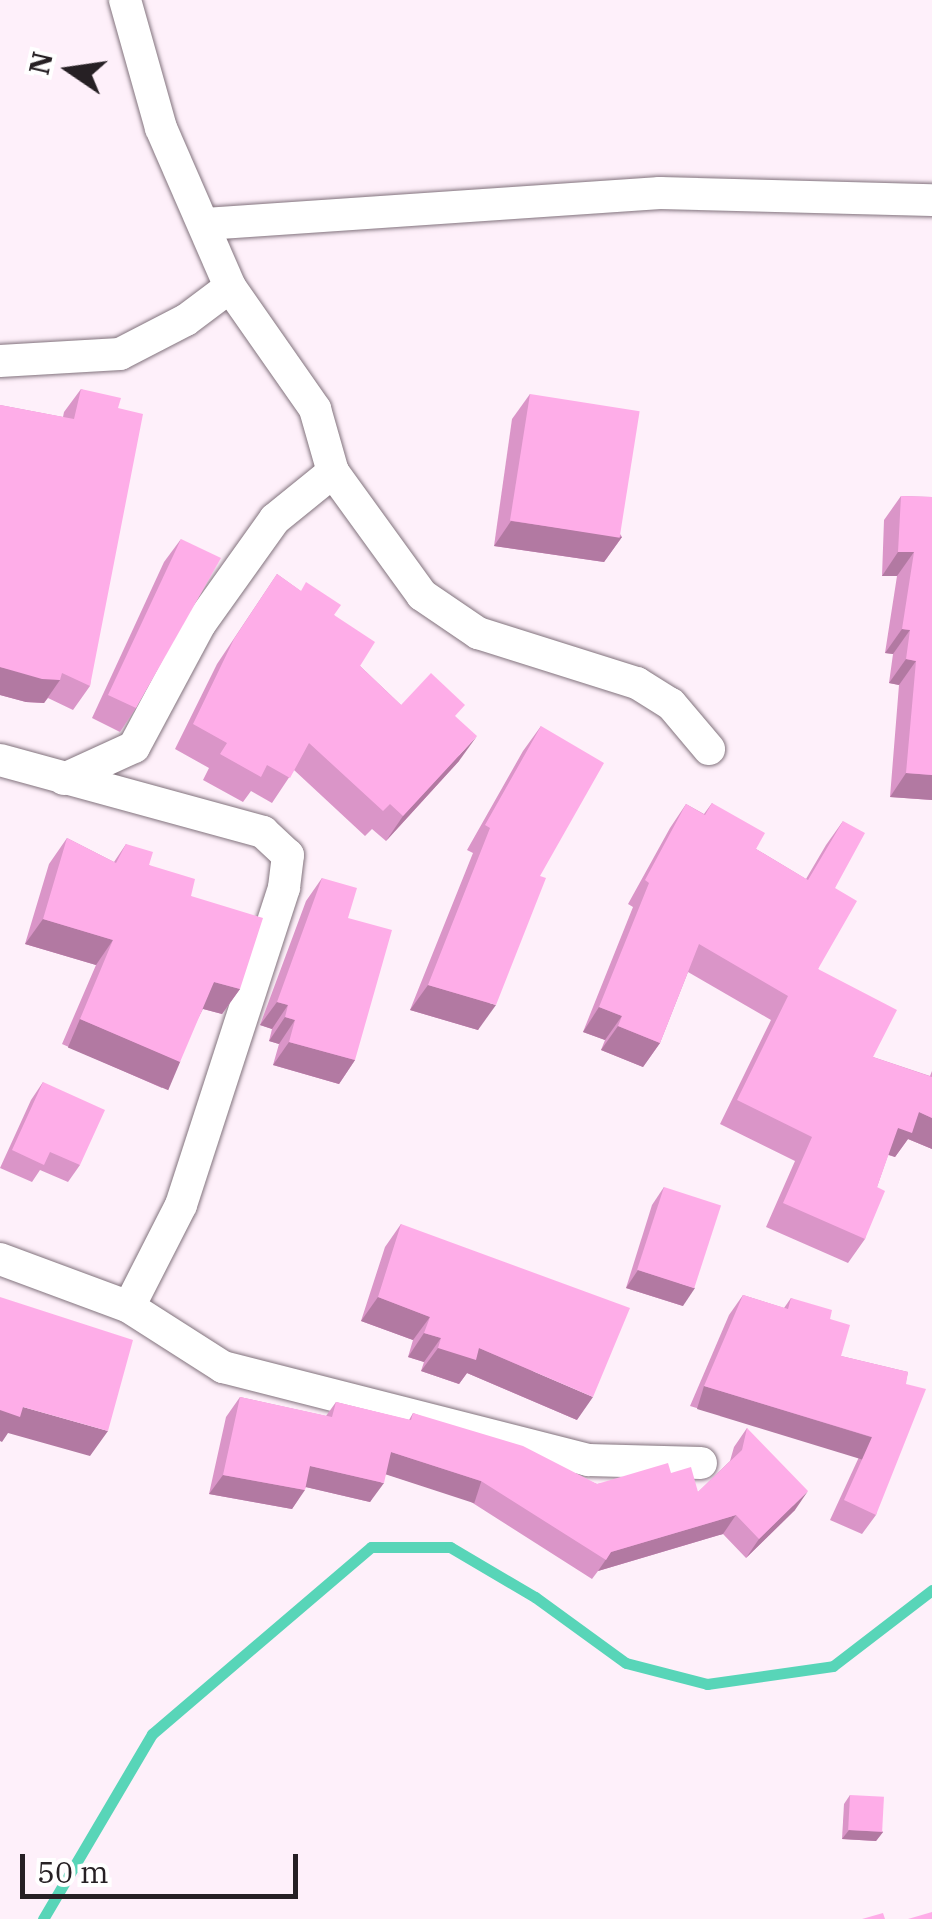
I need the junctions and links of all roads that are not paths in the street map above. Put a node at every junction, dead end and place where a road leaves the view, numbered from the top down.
1 (125, 0) edge
2 (932, 200) edge
3 (206, 224) junction
4 (230, 287) junction
5 (0, 361) edge
6 (333, 472) junction
7 (134, 748) junction
8 (709, 749) dead end
9 (0, 760) edge
10 (64, 780) junction
11 (146, 804) junction
12 (0, 1259) edge
13 (129, 1307) junction
14 (701, 1463) dead end

1 - 3 street
2 - 3 street
3 - 4 street
4 - 5 street
4 - 6 street
6 - 7 street
6 - 8 street
7 - 10 street
7 - 11 street
9 - 10 street
10 - 11 street
11 - 13 street
12 - 13 street
13 - 14 street

